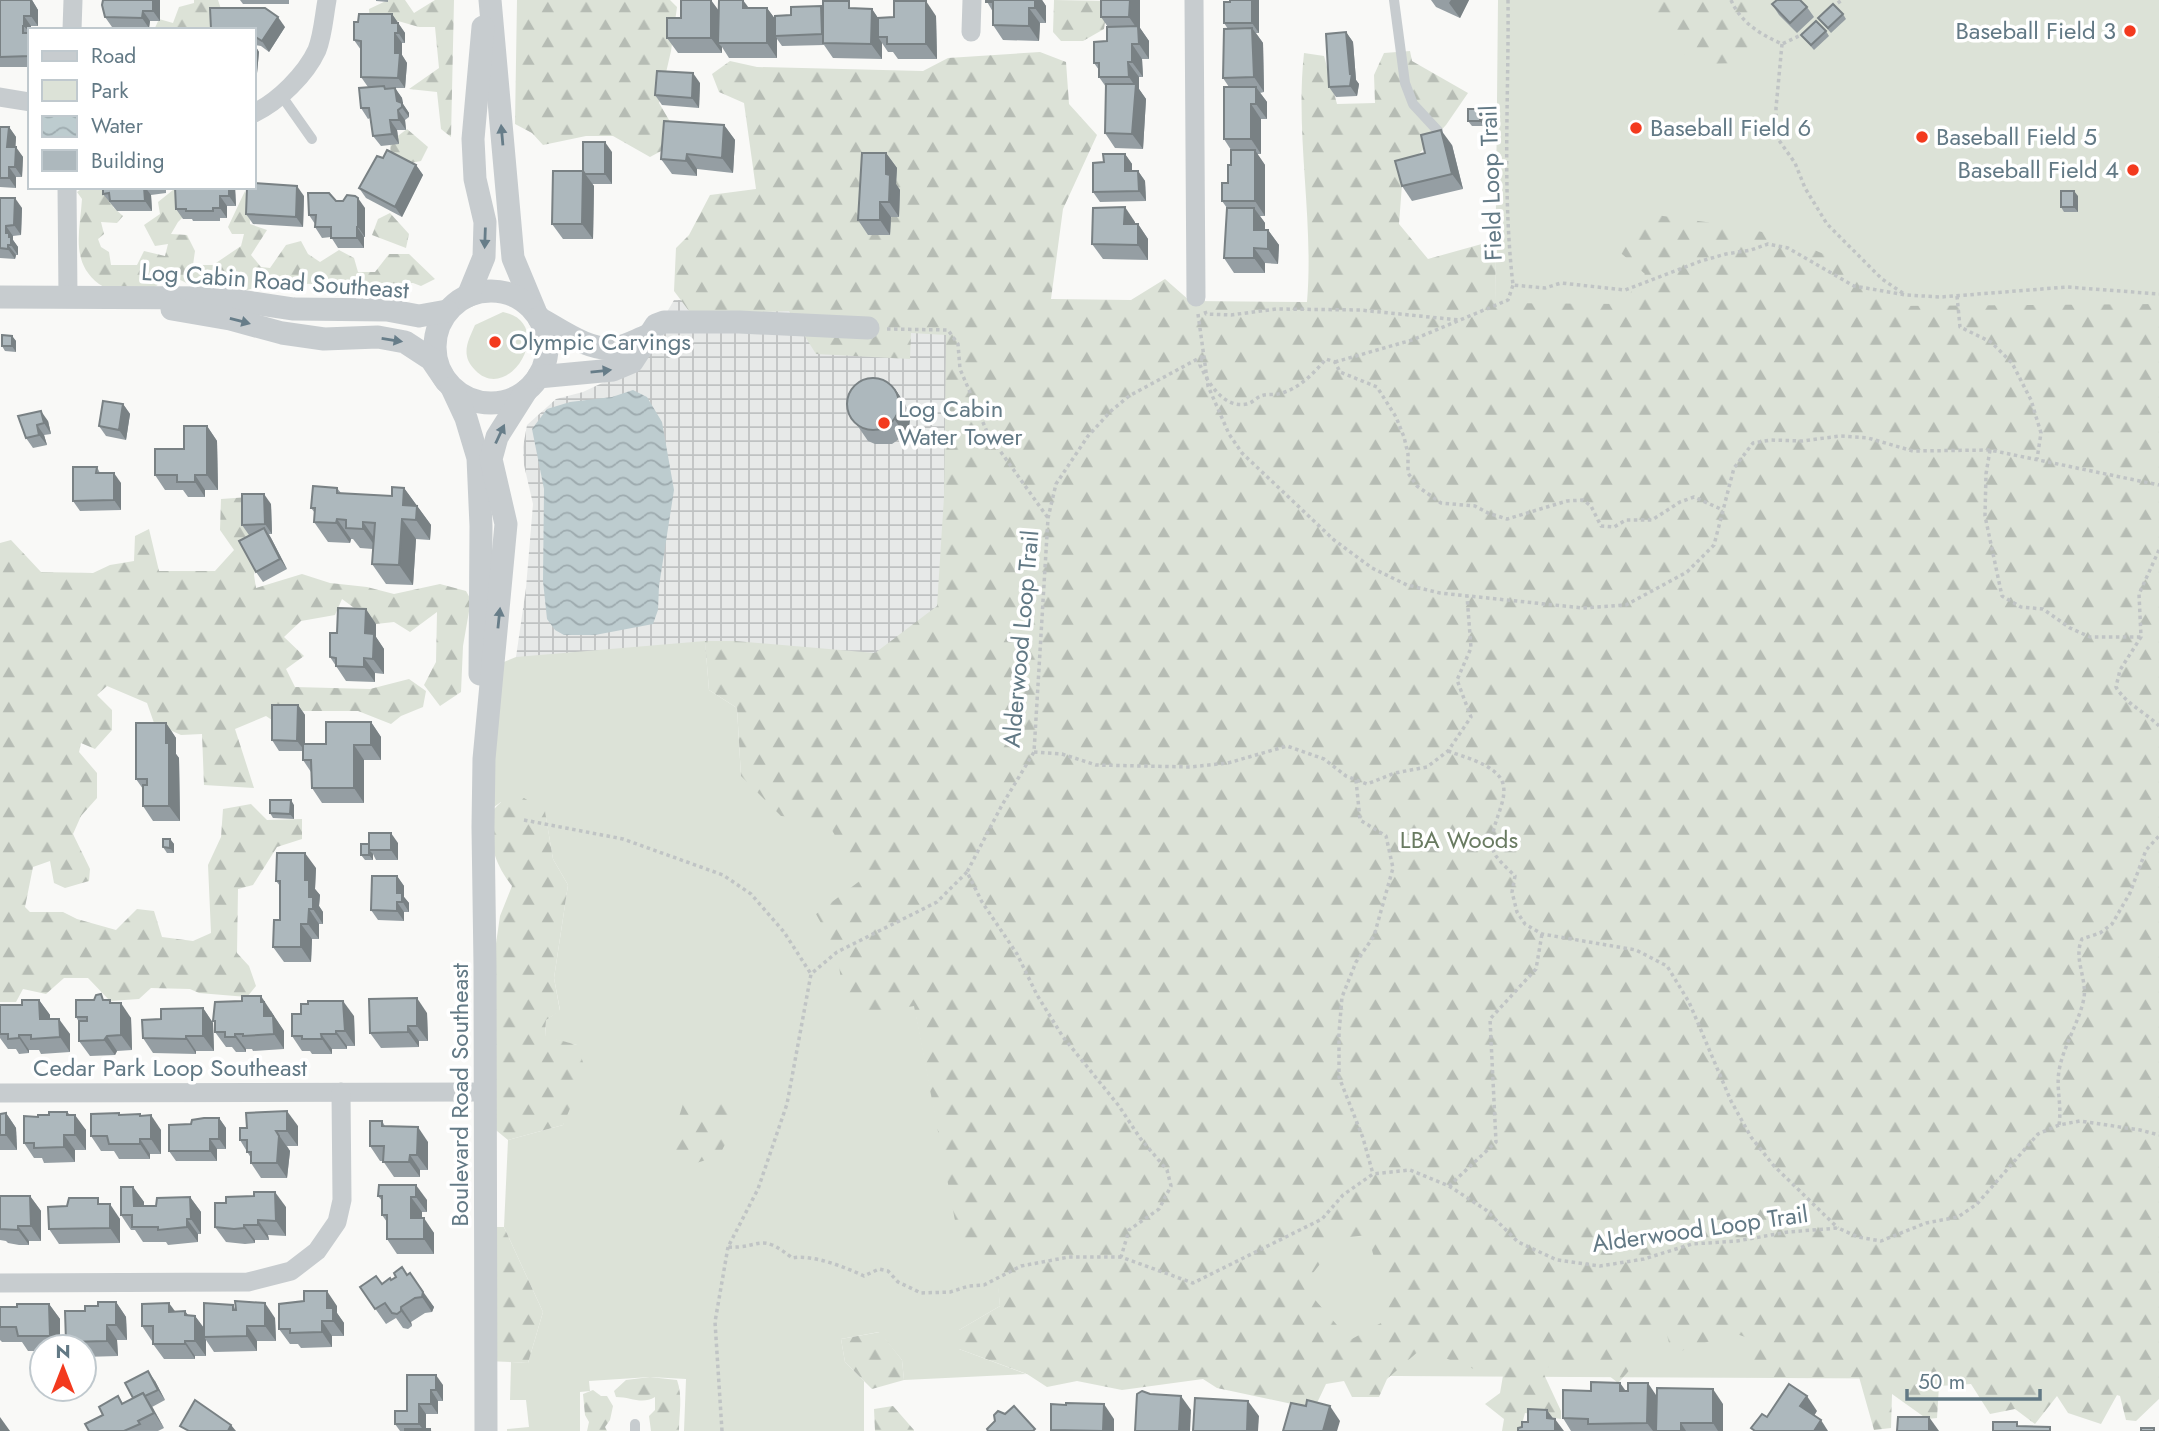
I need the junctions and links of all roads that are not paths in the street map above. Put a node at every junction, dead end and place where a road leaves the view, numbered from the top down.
1 (73, 0) edge
2 (327, 0) edge
3 (488, 0) edge
4 (972, 0) edge
5 (1194, 0) edge
6 (1394, 0) edge
7 (72, 28) edge
8 (971, 32) dead end
9 (281, 95) junction
10 (0, 97) edge
11 (28, 103) edge
12 (256, 112) edge
13 (1438, 131) edge
14 (312, 139) dead end
15 (67, 189) edge
16 (468, 296) junction
17 (0, 297) edge
18 (68, 297) junction
19 (100, 298) junction
20 (1196, 298) road end
21 (447, 311) junction
22 (538, 316) junction
23 (868, 328) road end
24 (647, 336) junction
25 (449, 384) junction
26 (532, 384) junction
27 (484, 759) junction
28 (341, 1092) junction
29 (486, 1092) junction
30 (0, 1093) edge
31 (0, 1283) edge
32 (486, 1431) edge

1 - 7 street
2 - 9 street
3 -> 16 street
22 -> 3 street
4 - 8 street
5 - 20 street
6 - 13 lane
9 - 12 street
9 - 14 lane
10 - 11 street
15 - 18 street
16 - 21 street
16 - 22 street
17 - 18 street, Log Cabin Road Southeast
18 - 19 street, Log Cabin Road Southeast
19 - 21 street, Log Cabin Road Southeast
19 -> 25 street, Log Cabin Road Southeast
21 - 25 street
22 - 24 street
22 - 26 street
23 - 24 street
26 -> 24 street
25 - 26 street
25 - 27 street, Boulevard Road Southeast
27 -> 26 street, Boulevard Road Southeast
27 - 29 street, Boulevard Road Southeast
28 - 29 street, Cedar Park Loop Southeast
28 - 30 street, Cedar Park Loop Southeast
28 - 31 street, Cedar Park Loop Southeast
29 - 32 street, Boulevard Road Southeast

